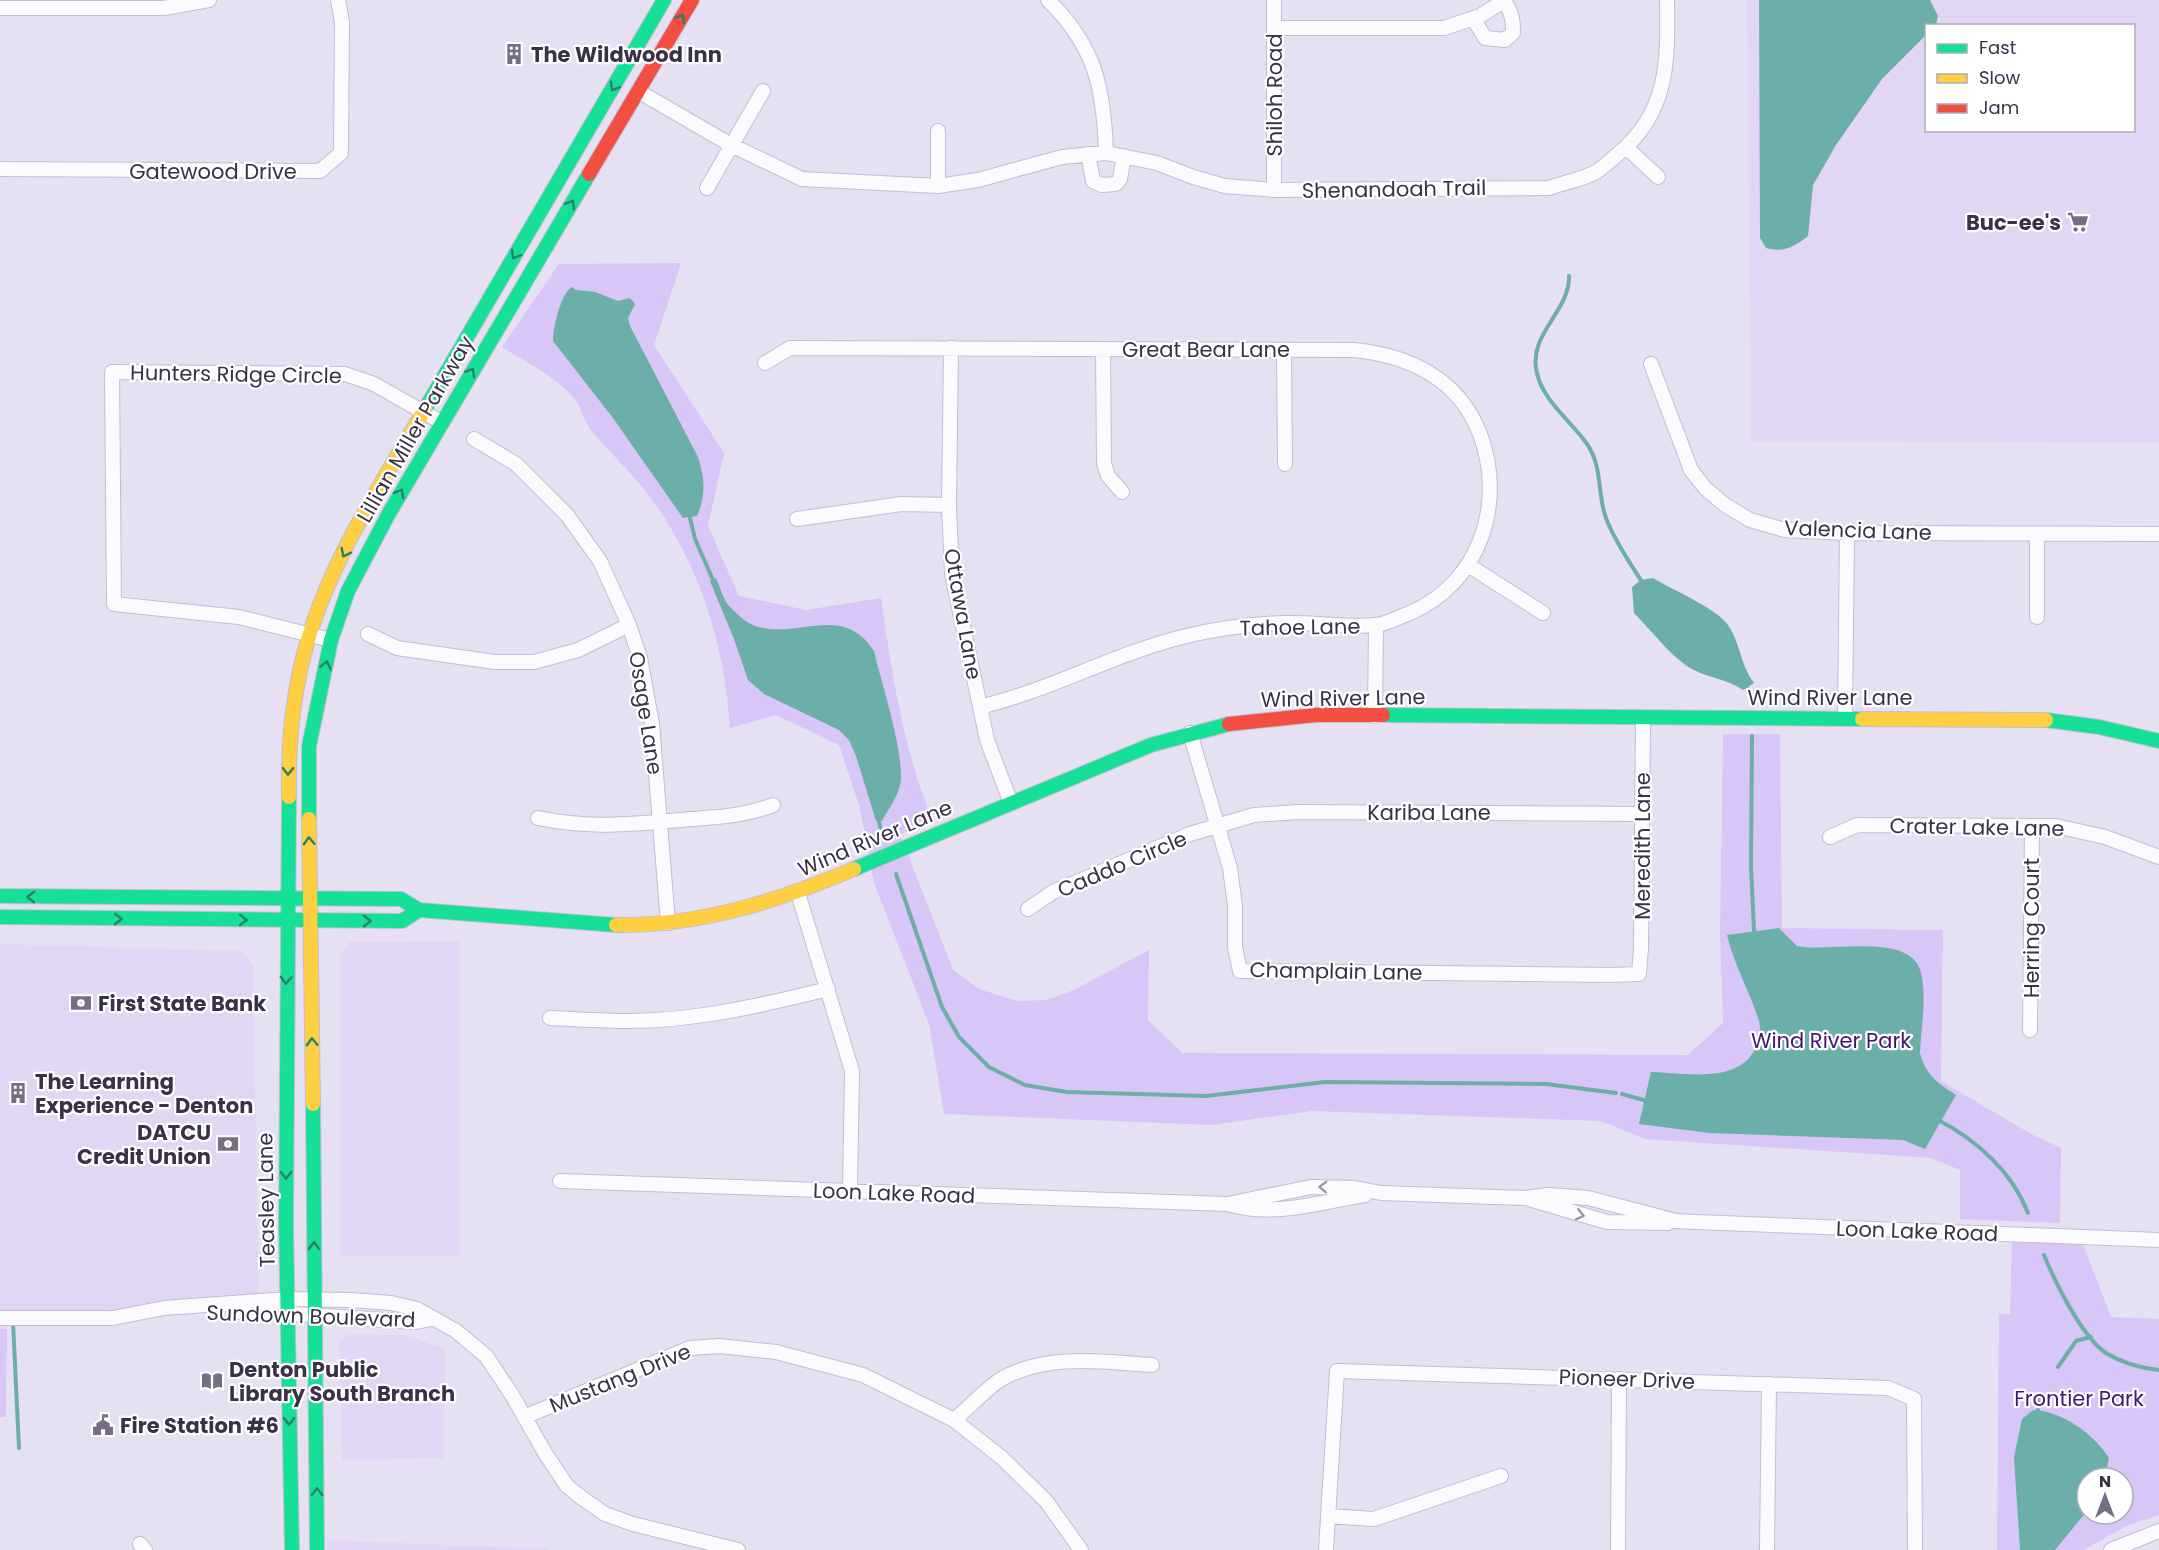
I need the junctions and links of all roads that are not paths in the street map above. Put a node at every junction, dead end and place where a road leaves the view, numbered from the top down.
1 (209, 0) edge
2 (338, 0) edge
3 (664, 0) edge
4 (692, 0) edge
5 (1048, 0) edge
6 (1274, 0) edge
7 (1504, 0) edge
8 (1667, 0) edge
9 (1485, 6) edge
10 (0, 8) edge
11 (1473, 18) junction
12 (1274, 28) junction
13 (638, 91) junction
14 (763, 91) dead end
15 (938, 131) dead end
16 (731, 145) junction
17 (1626, 147) junction
18 (1106, 153) junction
19 (1088, 154) junction
20 (1124, 156) junction
21 (0, 170) edge
22 (1658, 177) dead end
23 (938, 186) junction
24 (707, 188) dead end
25 (1274, 190) junction
26 (951, 348) junction
27 (1103, 349) junction
28 (1284, 350) junction
29 (765, 363) dead end
30 (1651, 364) dead end
31 (424, 410) junction
32 (441, 422) junction
33 (474, 440) dead end
34 (1285, 464) dead end
35 (1122, 492) dead end
36 (949, 505) junction
37 (797, 519) dead end
38 (1847, 533) junction
39 (2159, 534) edge
40 (2037, 535) junction
41 (1468, 565) junction
42 (1543, 614) dead end
43 (2037, 617) dead end
44 (628, 625) junction
45 (1376, 625) junction
46 (368, 634) dead end
47 (312, 635) junction
48 (331, 640) junction
49 (980, 707) junction
50 (1375, 716) junction
51 (1643, 718) junction
52 (1845, 718) junction
53 (1190, 733) junction
54 (2159, 741) edge
55 (1011, 803) junction
56 (773, 805) dead end
57 (1642, 814) junction
58 (538, 818) dead end
59 (660, 822) junction
60 (1217, 825) junction
61 (2032, 826) junction
62 (1830, 837) dead end
63 (2159, 857) edge
64 (798, 893) junction
65 (0, 896) edge
66 (61, 897) junction
67 (289, 899) junction
68 (311, 899) junction
69 (1028, 909) dead end
70 (419, 910) junction
71 (0, 917) edge
72 (60, 918) junction
73 (288, 921) junction
74 (311, 921) junction
75 (668, 923) junction
76 (1639, 974) joint
77 (828, 989) junction
78 (550, 1018) dead end
79 (2030, 1030) dead end
80 (560, 1181) dead end
81 (850, 1191) junction
82 (2159, 1240) edge
83 (314, 1299) junction
84 (289, 1306) junction
85 (315, 1314) junction
86 (0, 1318) edge
87 (431, 1319) junction
88 (1152, 1365) dead end
89 (1619, 1379) junction
90 (1769, 1384) junction
91 (524, 1417) junction
92 (954, 1420) junction
93 (1501, 1476) dead end
94 (1328, 1516) junction
95 (2159, 1531) edge
96 (292, 1550) edge
97 (318, 1550) edge
98 (738, 1550) edge
99 (1081, 1550) edge
100 (1326, 1550) edge
101 (1618, 1550) edge
102 (1767, 1550) edge
103 (1915, 1550) edge
104 (2111, 1550) edge

1 - 10 street
2 - 21 street, Gatewood Drive
3 -> 31 main road, Lillian Miller Parkway
13 -> 4 main road, Lillian Miller Parkway
5 - 18 street
6 - 12 street, Shiloh Road
7 - 9 street
7 - 11 street
8 - 17 street, Shenandoah Trail
9 - 11 street
11 - 12 street
12 - 25 street, Shiloh Road
13 - 16 street, Shenandoah Trail
32 -> 13 main road, Lillian Miller Parkway
14 - 16 street
15 - 23 street
16 - 23 street, Shenandoah Trail
16 - 24 street
17 - 22 street
17 - 25 street, Shenandoah Trail
18 - 19 street, Shenandoah Trail
18 - 20 street, Shenandoah Trail
19 - 20 street
19 - 23 street, Shenandoah Trail
20 - 25 street, Shenandoah Trail
26 - 27 street, Great Bear Lane
26 - 29 street, Great Bear Lane
26 - 36 street, Ottawa Lane
27 - 28 street, Great Bear Lane
27 - 35 street
28 - 34 street
28 - 41 street, Great Bear Lane
30 - 38 street, Valencia Lane
31 - 32 street, Hunters Ridge Circle
31 -> 47 main road, Lillian Miller Parkway
31 - 47 street, Hunters Ridge Circle
48 -> 32 main road, Lillian Miller Parkway
33 - 44 street, Osage Lane
36 - 37 street
36 - 49 street, Ottawa Lane
38 - 40 street, Valencia Lane
38 - 52 street
39 - 40 street, Valencia Lane
40 - 43 street
41 - 42 street
41 - 45 street, Tahoe Lane
44 - 46 street
44 - 59 street, Osage Lane
45 - 49 street, Tahoe Lane
45 - 50 street
47 - 48 street, Hunters Ridge Circle
47 -> 67 main road, Lillian Miller Parkway
68 -> 48 main road, Lillian Miller Parkway
49 - 55 street, Ottawa Lane
50 - 51 main road, Wind River Lane
50 - 53 main road, Wind River Lane
51 - 52 main road, Wind River Lane
51 - 57 street, Meredith Lane
52 - 54 main road, Wind River Lane
53 - 55 main road, Wind River Lane
53 - 60 street, Champlain Lane
55 - 64 main road, Wind River Lane
56 - 59 street
57 - 60 street, Kariba Lane
57 - 76 street, Meredith Lane
58 - 59 street
59 - 75 street, Osage Lane
60 - 69 street, Caddo Circle
60 - 76 street, Champlain Lane
61 - 62 street, Crater Lake Lane
61 - 63 street, Crater Lake Lane
61 - 79 street, Herring Court
64 - 75 main road, Wind River Lane
64 - 77 street
66 -> 65 main road
66 - 67 main road
66 - 72 main road
67 - 68 main road, Wind River Lane
67 - 73 main road, Lillian Miller Parkway
68 - 70 main road, Wind River Lane
68 - 74 main road, Lillian Miller Parkway
74 -> 70 main road, Wind River Lane
70 - 75 main road, Wind River Lane
71 - 72 main road
72 -> 73 main road
73 - 74 main road, Wind River Lane
73 -> 84 main road, Teasley Lane
83 -> 74 main road
77 - 78 street
77 - 81 street
80 - 81 street, Loon Lake Road
81 - 82 street, Loon Lake Road
83 - 84 street, Sundown Boulevard
83 - 85 main road
83 - 87 street, Sundown Boulevard
84 - 85 street, Sundown Boulevard
84 - 86 street, Sundown Boulevard
84 -> 96 main road, Teasley Lane
85 - 87 street, Sundown Boulevard
97 -> 85 main road
87 - 91 street, Sundown Boulevard
88 - 92 street
89 - 90 street, Pioneer Drive
89 - 94 street, Pioneer Drive
89 - 101 street
90 - 102 street
90 - 103 street, Pioneer Drive
91 - 92 street, Mustang Drive
91 - 98 street, Sundown Boulevard
92 - 99 street, Mustang Drive
93 - 94 street
94 - 100 street
95 - 104 street

